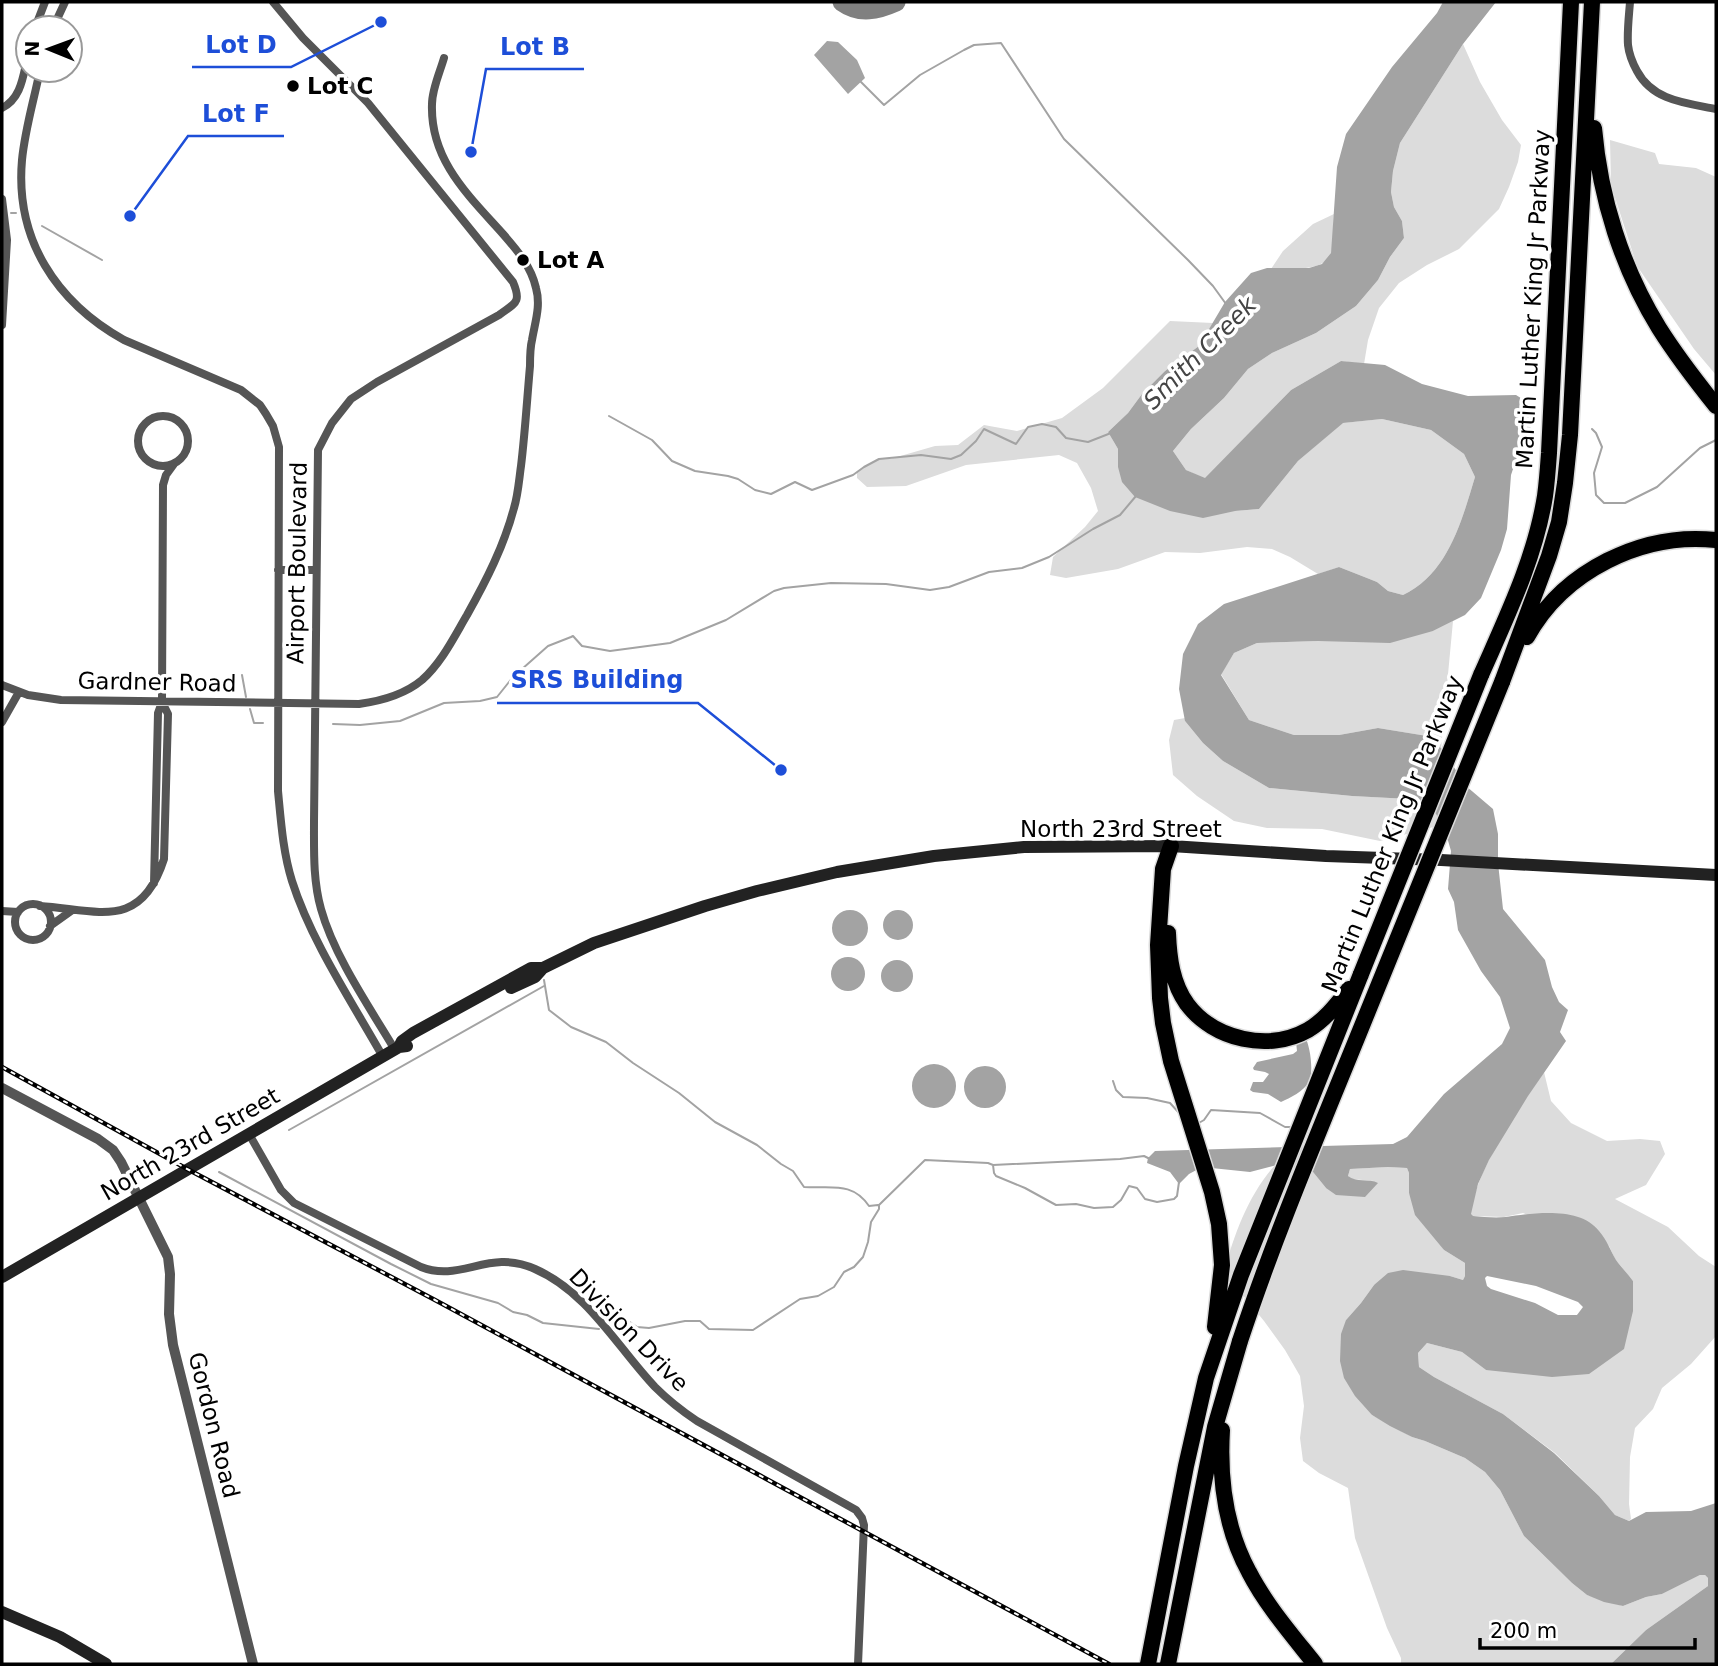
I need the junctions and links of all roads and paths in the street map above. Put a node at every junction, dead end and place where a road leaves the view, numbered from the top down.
1 (272, 2) edge
2 (1571, 2) edge
3 (1592, 2) edge
4 (1630, 2) edge
5 (444, 58) dead end
6 (1589, 65) junction
7 (21, 84) edge
8 (37, 84) edge
9 (2, 108) edge
10 (1716, 109) edge
11 (2, 199) edge
12 (2, 325) edge
13 (1716, 406) edge
14 (174, 464) junction
15 (153, 465) junction
16 (163, 485) junction
17 (1716, 540) edge
18 (278, 570) junction
19 (316, 570) junction
20 (1502, 682) junction
21 (2, 683) edge
22 (15, 691) junction
23 (162, 702) junction
24 (278, 703) junction
25 (315, 704) junction
26 (2, 722) edge
27 (1171, 846) junction
28 (1716, 875) edge
29 (40, 906) junction
30 (2, 911) edge
31 (71, 911) junction
32 (18, 912) junction
33 (50, 926) junction
34 (1361, 974) junction
35 (392, 1051) junction
36 (2, 1088) edge
37 (249, 1134) junction
38 (139, 1198) junction
39 (2, 1278) edge
40 (1217, 1333) junction
41 (1228, 1381) junction
42 (2, 1612) edge
43 (1149, 1661) edge
44 (97, 1662) edge
45 (253, 1664) edge
46 (858, 1664) edge
47 (1168, 1664) edge
48 (1315, 1664) edge

1 - 19 street, Airport Boulevard
2 - 34 highway, Martin Luther King Jr Parkway, bridge
3 - 6 highway, Martin Luther King Jr Parkway
4 - 10 street
5 - 25 street, Gardner Road
6 - 13 highway
6 - 20 highway, Martin Luther King Jr Parkway
7 - 9 street
8 - 18 street, Airport Boulevard
11 - 12 street
14 - 15 street
14 - 15 street
14 - 16 street
15 - 16 street
16 - 23 street
17 - 20 highway
18 - 19 street
18 - 24 street, Airport Boulevard
19 - 25 street, Airport Boulevard
20 - 41 highway, Martin Luther King Jr Parkway, bridge
21 - 22 street
22 - 23 street, Gardner Road
22 - 26 street
23 - 24 street, Gardner Road
23 - 31 street
24 - 25 street, Gardner Road
24 - 35 street, Airport Boulevard
25 - 35 street, Airport Boulevard
27 - 28 main road, North 23rd Street
27 - 34 highway
27 - 35 main road, North 23rd Street
27 - 40 highway
29 - 31 street
29 - 32 street
29 - 33 street
30 - 32 street
31 - 33 street
32 - 33 street
34 - 40 highway, Martin Luther King Jr Parkway
35 - 37 main road, North 23rd Street
36 - 38 street, Gordon Road
37 - 38 main road, North 23rd Street
37 - 46 street, Division Drive
38 - 39 main road, North 23rd Street
38 - 45 street, Gordon Road
40 - 43 highway
41 - 47 highway, Martin Luther King Jr Parkway
41 - 48 highway
42 - 44 main road

